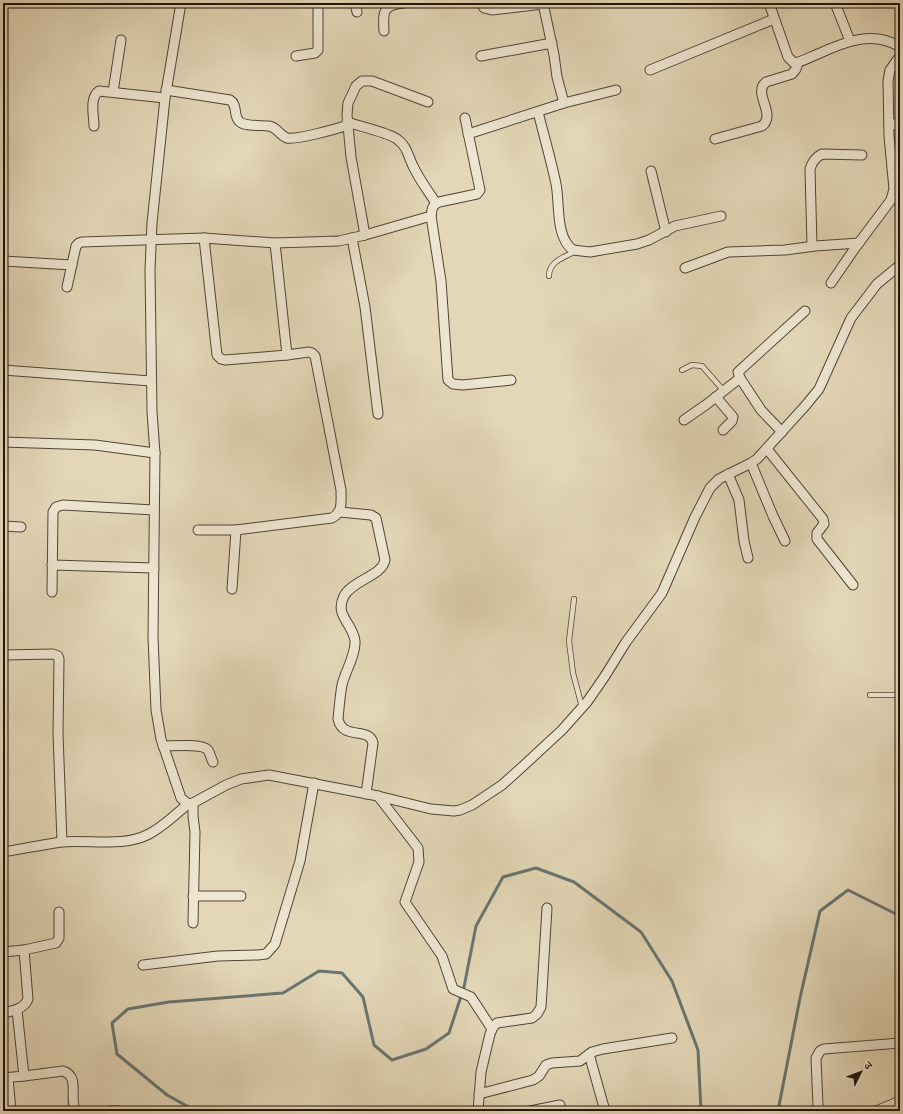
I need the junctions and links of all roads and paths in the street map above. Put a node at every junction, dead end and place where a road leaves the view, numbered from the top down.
1 (182, 3) edge
2 (318, 3) edge
3 (404, 3) edge
4 (481, 3) edge
5 (769, 3) edge
6 (835, 3) edge
7 (543, 4) edge
8 (774, 18) junction
9 (384, 31) dead end
10 (121, 40) dead end
11 (850, 41) junction
12 (552, 42) junction
13 (900, 47) edge
14 (296, 56) dead end
15 (481, 56) dead end
16 (900, 56) edge
17 (798, 62) junction
18 (650, 70) dead end
19 (616, 90) dead end
20 (112, 92) junction
21 (166, 94) junction
22 (428, 102) dead end
23 (564, 104) junction
24 (538, 112) junction
25 (465, 118) dead end
26 (900, 122) edge
27 (348, 123) junction
28 (94, 126) dead end
29 (889, 126) junction
30 (468, 134) junction
31 (715, 139) dead end
32 (862, 155) dead end
33 (651, 171) dead end
34 (436, 203) junction
35 (431, 216) junction
36 (721, 216) dead end
37 (666, 232) junction
38 (365, 235) junction
39 (204, 238) junction
40 (352, 238) junction
41 (151, 239) junction
42 (275, 243) junction
43 (858, 243) junction
44 (812, 246) junction
45 (576, 251) junction
46 (3, 261) edge
47 (72, 265) junction
48 (900, 265) edge
49 (685, 268) dead end
50 (549, 276) dead end
51 (831, 283) dead end
52 (67, 287) dead end
53 (805, 311) dead end
54 (287, 355) junction
55 (3, 370) edge
56 (682, 370) dead end
57 (740, 378) junction
58 (511, 380) dead end
59 (151, 381) junction
60 (724, 391) junction
61 (716, 397) junction
62 (378, 414) dead end
63 (684, 420) dead end
64 (723, 430) dead end
65 (782, 432) junction
66 (3, 442) edge
67 (767, 449) junction
68 (155, 453) junction
69 (751, 463) junction
70 (728, 474) junction
71 (154, 510) junction
72 (340, 512) junction
73 (3, 526) edge
74 (20, 527) dead end
75 (198, 530) dead end
76 (236, 530) junction
77 (785, 542) dead end
78 (748, 558) dead end
79 (52, 565) junction
80 (154, 568) junction
81 (853, 585) dead end
82 (232, 589) dead end
83 (52, 592) dead end
84 (574, 599) dead end
85 (3, 655) edge
86 (870, 695) dead end
87 (900, 695) edge
88 (582, 708) junction
89 (163, 746) junction
90 (213, 762) dead end
91 (314, 783) junction
92 (366, 794) junction
93 (378, 796) junction
94 (191, 804) junction
95 (62, 842) junction
96 (3, 852) edge
97 (193, 896) junction
98 (241, 896) dead end
99 (547, 908) dead end
100 (59, 912) dead end
101 (193, 923) dead end
102 (24, 950) junction
103 (3, 952) edge
104 (143, 965) dead end
105 (17, 1010) junction
106 (3, 1013) edge
107 (492, 1029) junction
108 (672, 1038) dead end
109 (900, 1043) edge
110 (589, 1054) junction
111 (24, 1076) junction
112 (5, 1078) edge
113 (479, 1094) junction
114 (900, 1101) edge
115 (560, 1105) dead end
116 (818, 1106) dead end
117 (11, 1111) edge
118 (76, 1111) edge
119 (110, 1111) edge
120 (120, 1111) edge
121 (478, 1111) edge
122 (530, 1111) edge
123 (605, 1111) edge
124 (876, 1111) edge

1 - 21 street
2 - 14 street
3 - 9 street
4 - 7 street
5 - 8 street
6 - 11 street
7 - 12 street
8 - 17 street
8 - 18 street
10 - 20 street
11 - 13 street
11 - 17 street
12 - 15 street
12 - 23 street
16 - 29 street
17 - 31 street
19 - 23 street
20 - 21 street
20 - 28 street
21 - 27 street
21 - 41 street
22 - 27 street
23 - 24 street
24 - 30 street
24 - 45 street
25 - 30 street
26 - 29 street
27 - 34 street
27 - 38 street
29 - 43 street
30 - 34 street
32 - 44 street
33 - 37 street
34 - 35 street
35 - 38 street
35 - 58 street
36 - 37 street
37 - 45 street
38 - 40 street
39 - 41 street
39 - 42 street
39 - 54 street
40 - 42 street
40 - 62 street
41 - 47 street
41 - 59 street
42 - 54 street
43 - 44 street
43 - 51 street
44 - 49 street
45 - 50 lane
46 - 47 street
47 - 52 street
48 - 65 street
53 - 57 street
54 - 72 street
55 - 59 street
56 - 60 lane
57 - 60 street
57 - 65 street
59 - 68 street
60 - 61 street
61 - 63 street
61 - 64 street
65 - 67 street
66 - 68 street
67 - 69 street
67 - 81 street
68 - 71 street
69 - 70 street
69 - 77 street
70 - 78 street
70 - 88 street
71 - 79 street
71 - 80 street
72 - 76 street
72 - 92 street
73 - 74 street
75 - 76 street
76 - 82 street
79 - 80 street
79 - 83 street
80 - 89 street
84 - 88 lane
85 - 95 street
86 - 87 lane
88 - 93 street
89 - 90 street
89 - 94 street
91 - 92 street
91 - 94 street
91 - 104 street
92 - 93 street
93 - 107 street
94 - 95 street
94 - 97 street
95 - 96 street
97 - 98 street
97 - 101 street
99 - 107 street
100 - 102 street
102 - 103 street
102 - 105 street
105 - 106 street
105 - 111 street
107 - 113 street
108 - 110 street
109 - 116 street
110 - 113 street
110 - 123 street
111 - 112 street
111 - 118 street
112 - 117 street
113 - 121 street
114 - 124 street
115 - 122 street
119 - 120 street

